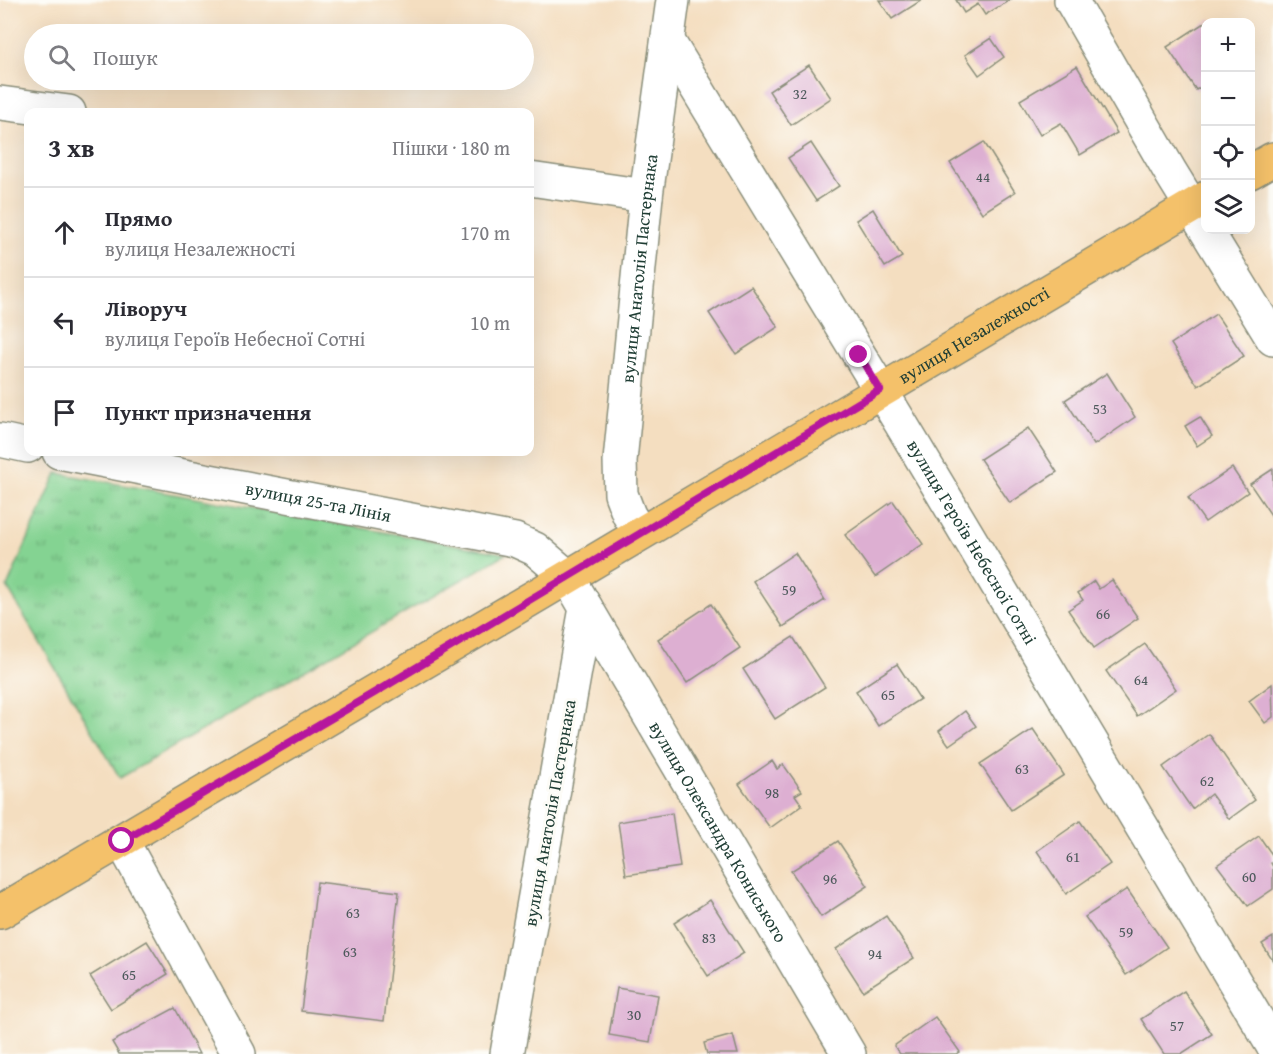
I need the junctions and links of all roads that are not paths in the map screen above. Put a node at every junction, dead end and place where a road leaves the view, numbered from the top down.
1 (673, 0) edge
2 (1071, 0) edge
3 (668, 41) junction
4 (0, 103) edge
5 (38, 108) edge
6 (1273, 159) edge
7 (1255, 170) edge
8 (534, 180) edge
9 (646, 196) junction
10 (1198, 203) edge
11 (1273, 339) edge
12 (880, 390) junction
13 (0, 440) edge
14 (24, 445) edge
15 (79, 456) edge
16 (640, 533) junction
17 (568, 577) junction
18 (586, 608) junction
19 (122, 841) junction
20 (0, 912) edge
21 (1273, 1046) edge
22 (239, 1054) edge
23 (507, 1054) edge
24 (849, 1054) edge

1 - 3 street, вулиця Анатолія Пастернака
2 - 10 street
3 - 9 street, вулиця Анатолія Пастернака
3 - 12 street, вулиця Героїв Небесної Сотні
4 - 5 street
6 - 7 main road
8 - 9 street
9 - 16 street, вулиця Анатолія Пастернака
10 - 11 street
10 - 12 main road, вулиця Незалежності
12 - 16 main road, вулиця Незалежності
12 - 21 street, вулиця Героїв Небесної Сотні
13 - 14 street
15 - 17 street, вулиця 25-та Лінія
16 - 17 main road, вулиця Незалежності
17 - 18 street
17 - 19 main road, вулиця Незалежності
18 - 23 street, вулиця Анатолія Пастернака
18 - 24 street, вулиця Олександра Кониського
19 - 20 main road, вулиця Незалежності
19 - 22 street

